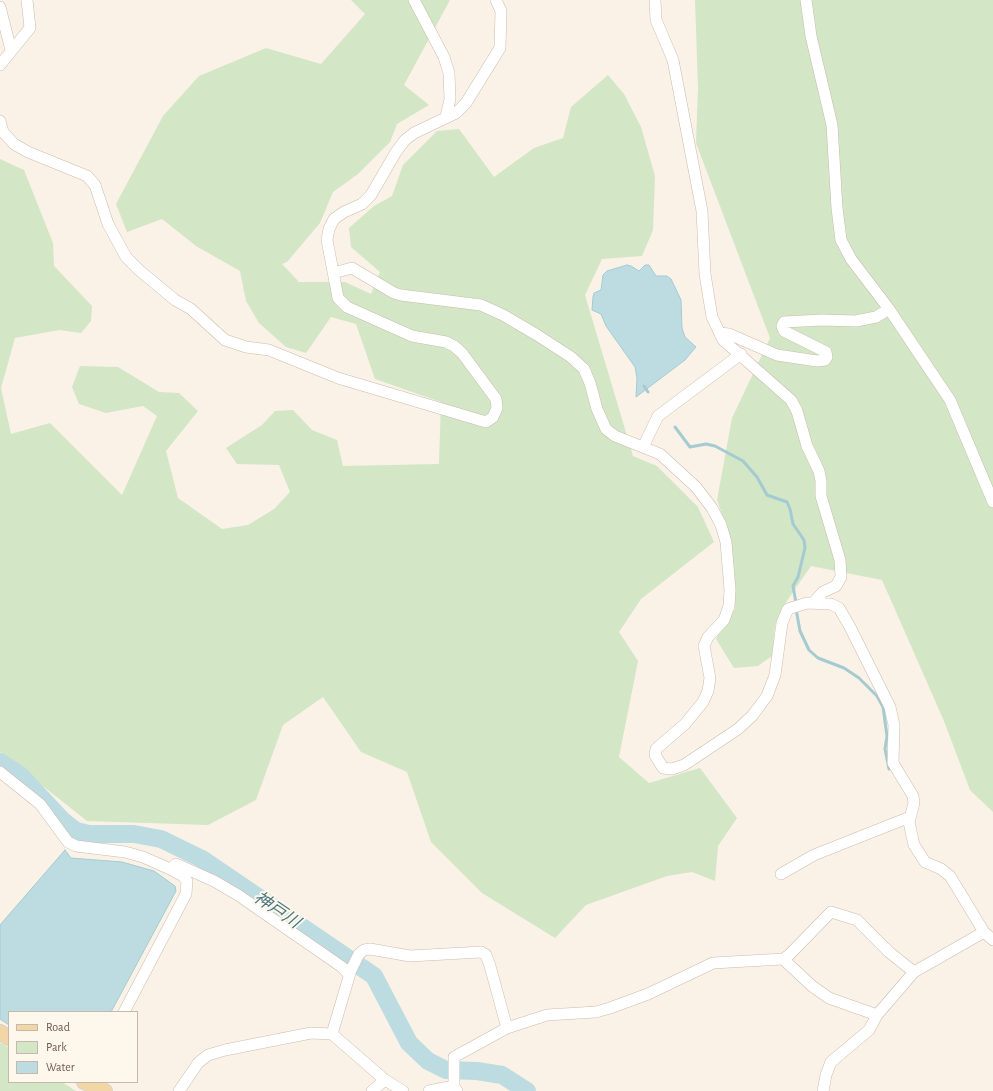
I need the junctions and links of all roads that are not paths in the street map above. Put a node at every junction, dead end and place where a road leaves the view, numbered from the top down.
1 (27, 0) edge
2 (414, 0) edge
3 (496, 0) edge
4 (655, 0) edge
5 (806, 0) edge
6 (0, 7) edge
7 (11, 50) junction
8 (0, 66) edge
9 (446, 117) junction
10 (0, 121) edge
11 (333, 273) junction
12 (888, 309) junction
13 (720, 333) junction
14 (741, 354) junction
15 (643, 447) junction
16 (993, 502) edge
17 (813, 603) junction
18 (0, 772) edge
19 (910, 817) junction
20 (170, 869) junction
21 (781, 874) dead end
22 (990, 937) edge
23 (782, 959) junction
24 (350, 972) junction
25 (914, 972) junction
26 (125, 1011) edge
27 (877, 1015) junction
28 (507, 1028) junction
29 (332, 1034) junction
30 (385, 1080) junction
31 (88, 1083) edge
32 (455, 1086) edge
33 (105, 1091) edge
34 (179, 1091) edge
35 (372, 1091) edge
36 (403, 1091) edge
37 (429, 1091) edge
38 (823, 1091) edge

1 - 7 street
2 - 9 street
3 - 9 street
4 - 13 street
5 - 12 street
6 - 7 street
7 - 8 street
9 - 11 street
10 - 11 street
11 - 15 street
12 - 13 street
12 - 16 street
13 - 14 street
14 - 15 street
14 - 17 street
15 - 17 street
17 - 19 street
18 - 20 street
19 - 21 street
19 - 22 street
20 - 24 street
20 - 26 street
22 - 25 street
23 - 25 street
23 - 27 street
23 - 28 street
24 - 28 street
24 - 29 street
25 - 27 street
27 - 38 street
28 - 32 street
29 - 30 street
29 - 34 street
30 - 35 street
30 - 36 street
31 - 33 main road
32 - 37 street

